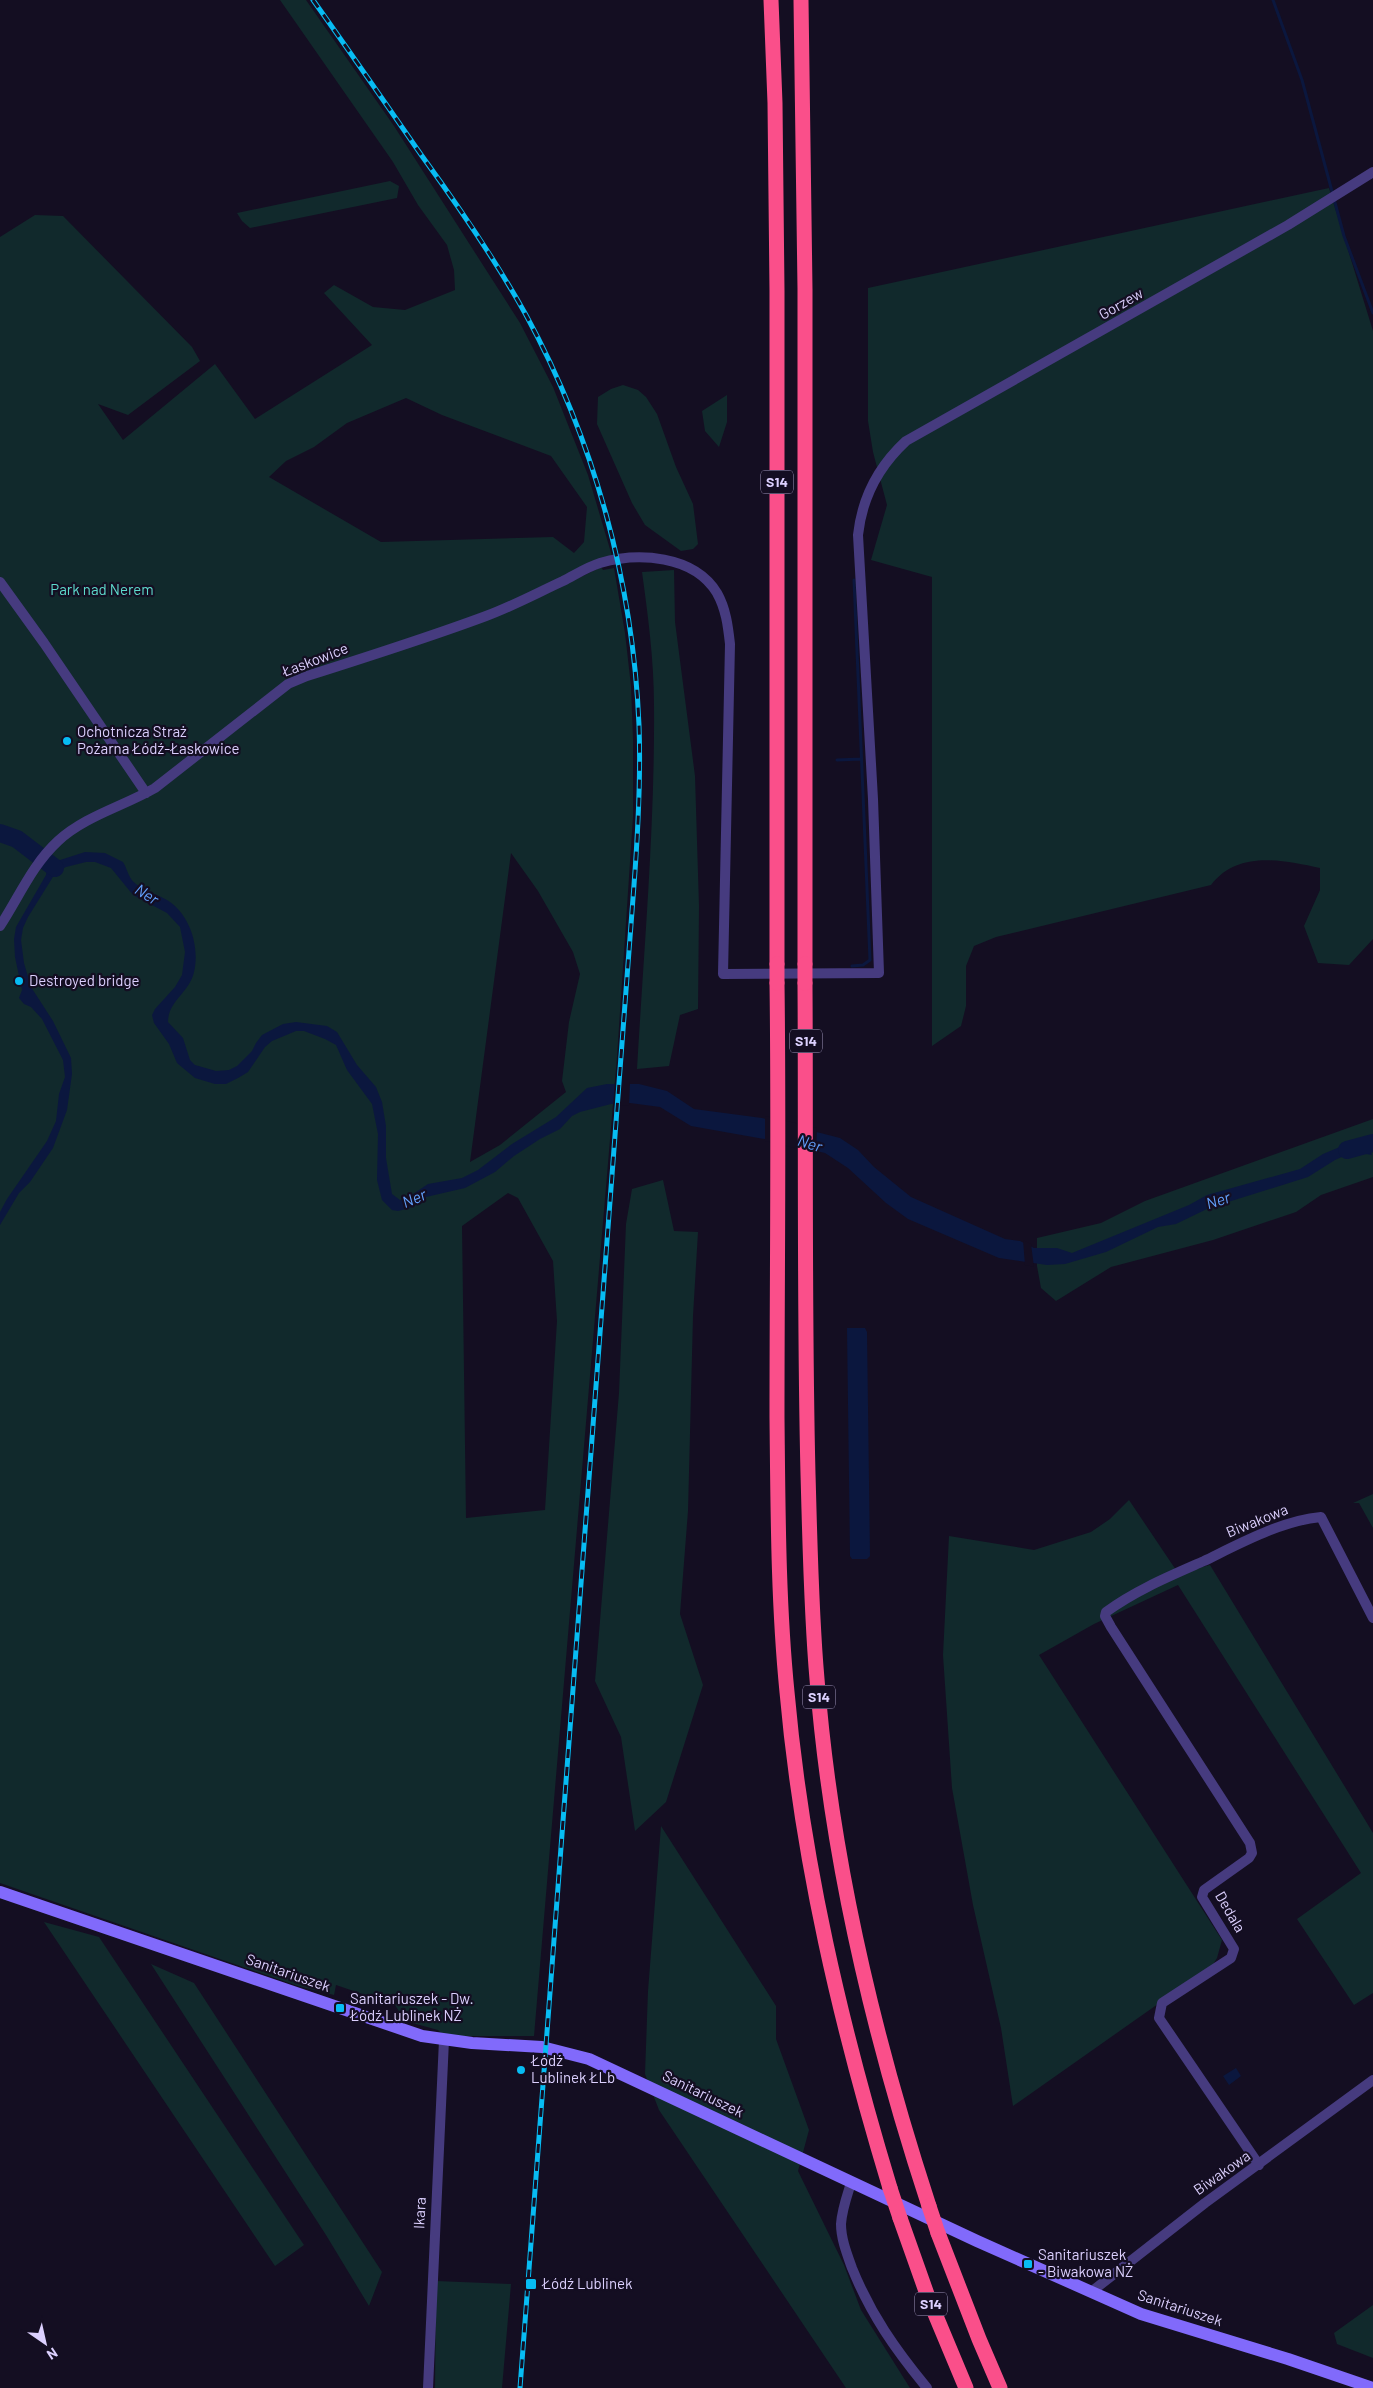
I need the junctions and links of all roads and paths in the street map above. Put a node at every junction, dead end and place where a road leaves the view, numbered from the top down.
1 (771, 0) edge
2 (801, 0) edge
3 (1373, 172) edge
4 (0, 582) edge
5 (708, 582) joint
6 (146, 793) junction
7 (0, 926) edge
8 (1106, 1612) joint
9 (1373, 1618) edge
10 (0, 1892) edge
11 (444, 2040) junction
12 (1373, 2080) edge
13 (1259, 2165) junction
14 (851, 2183) junction
15 (1091, 2292) junction
16 (428, 2388) edge
17 (927, 2388) edge
18 (966, 2388) edge
19 (1000, 2388) edge
20 (1373, 2388) edge

1 - 18 highway, S14, bridge
2 - 19 highway, S14, bridge
3 - 5 street, Gorzew
4 - 6 street
5 - 6 street, Łaskowice
6 - 7 street, Łaskowice
8 - 9 street, Biwakowa
8 - 13 street, Dedala
10 - 11 street, Sanitariuszek
11 - 14 street, Sanitariuszek
11 - 16 street, Ikara
12 - 13 street, Biwakowa
13 - 15 street, Biwakowa
14 - 15 street, Sanitariuszek
14 - 17 street
15 - 20 street, Sanitariuszek

